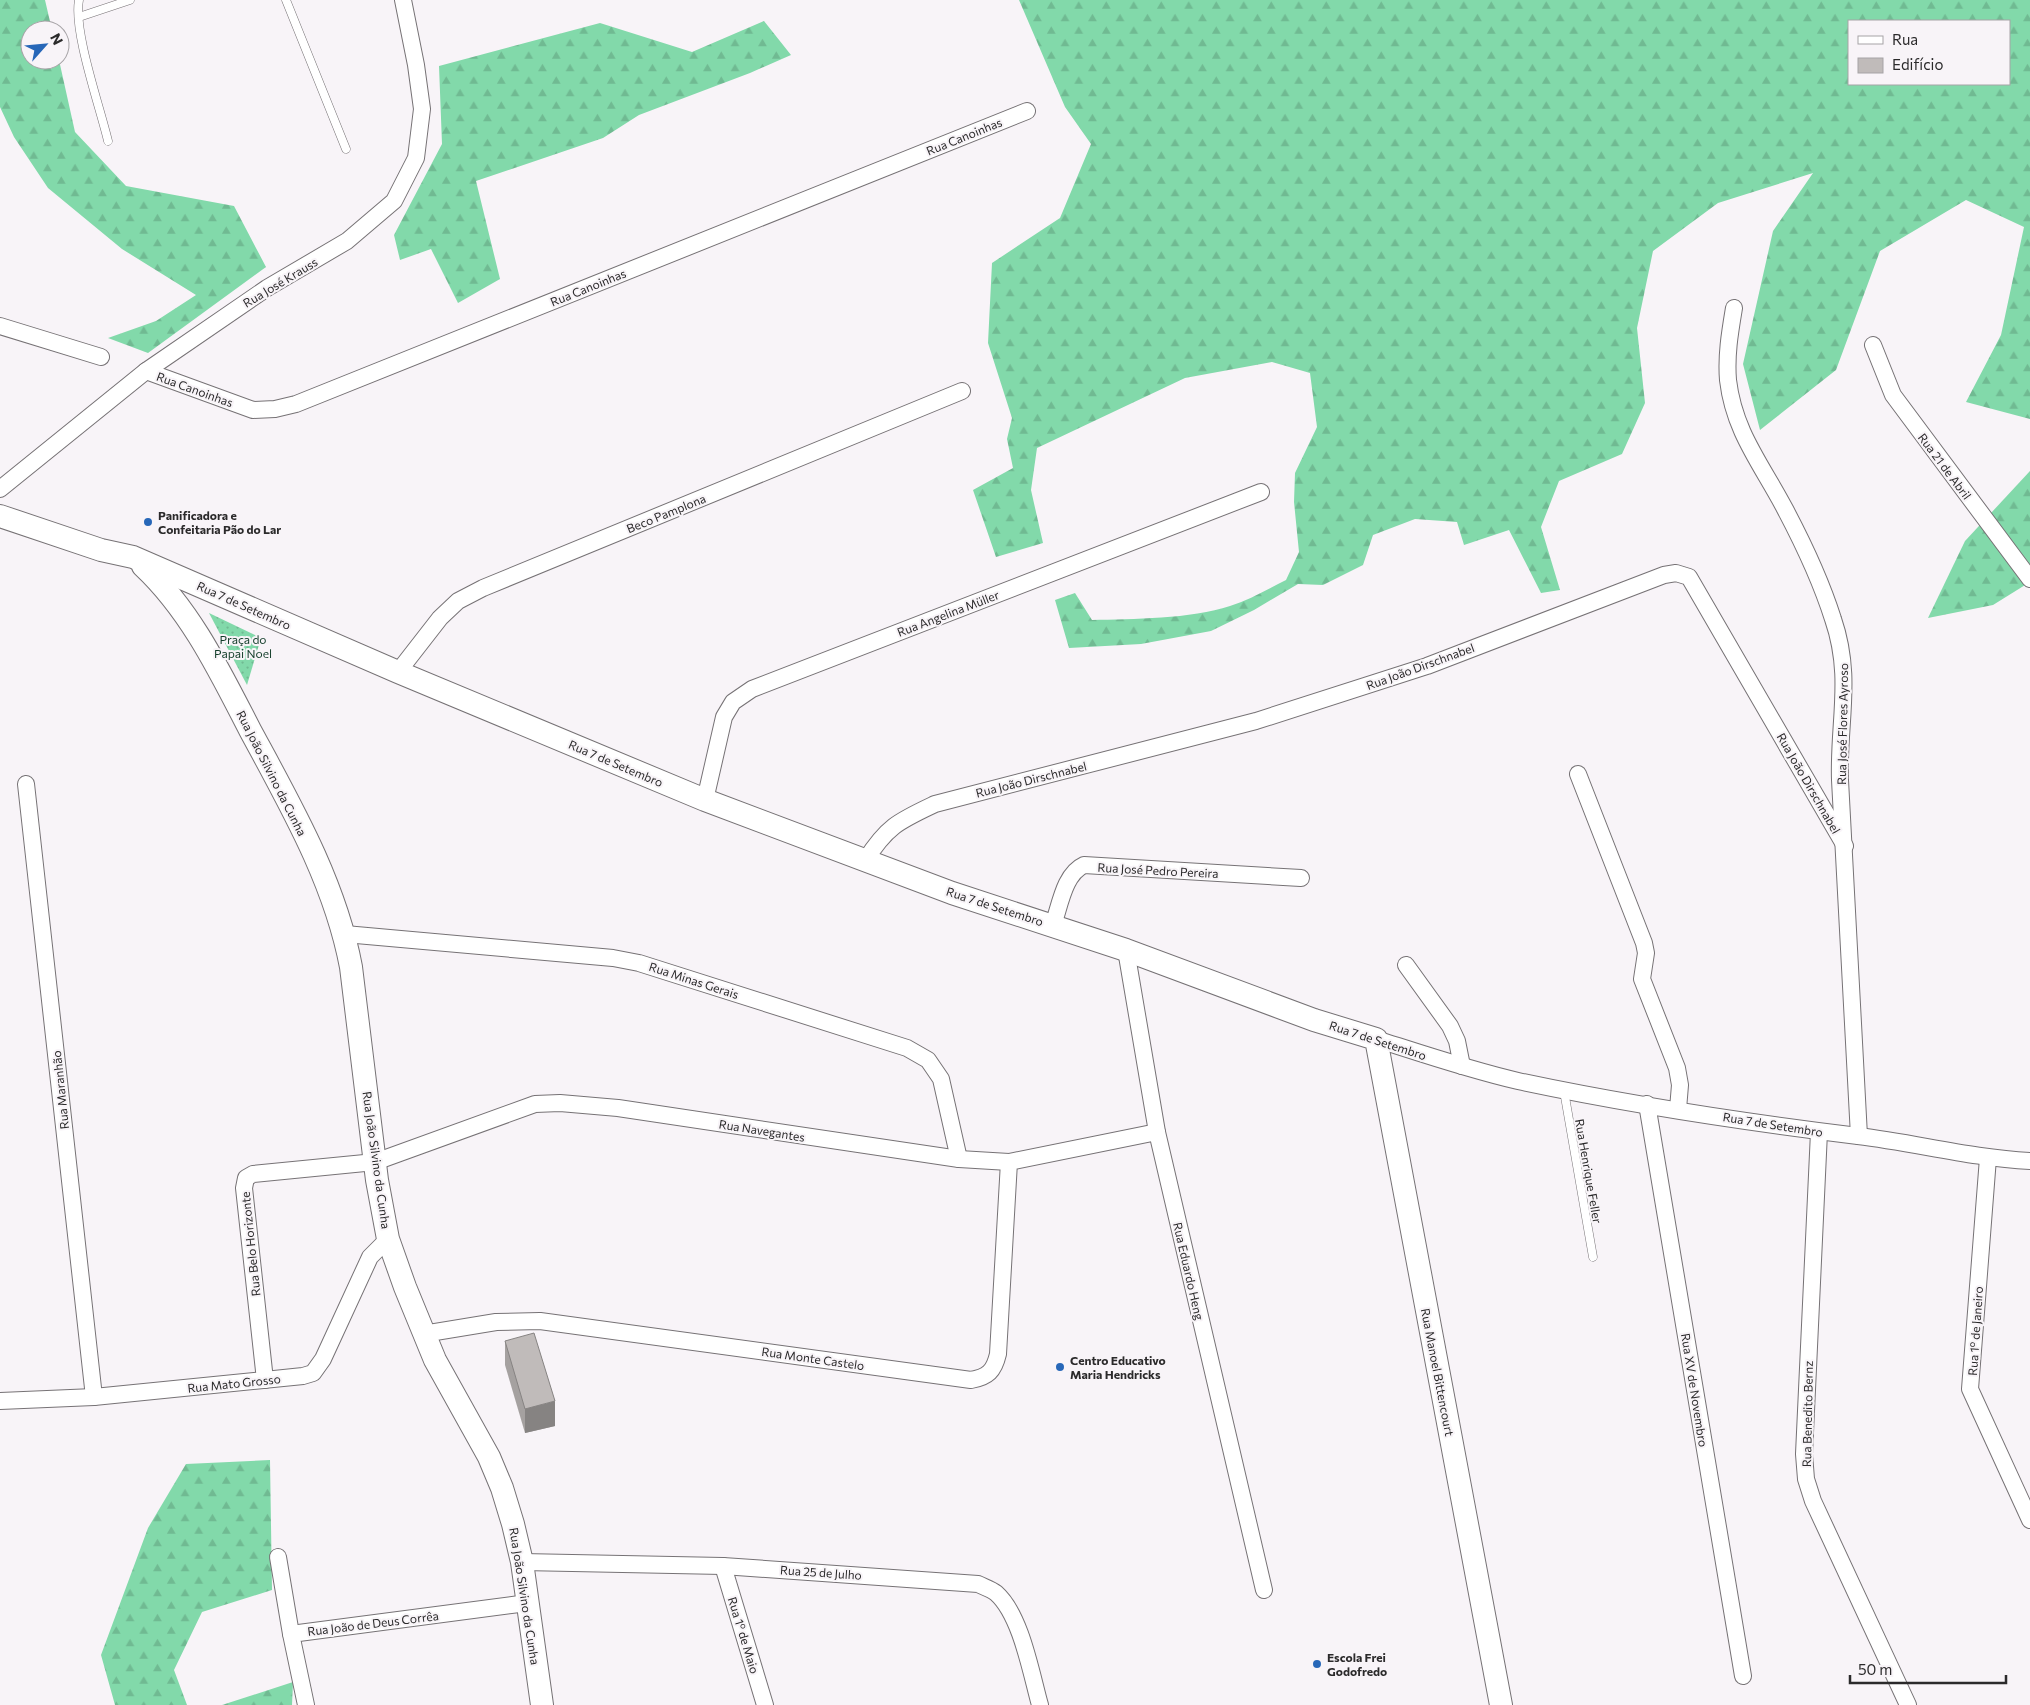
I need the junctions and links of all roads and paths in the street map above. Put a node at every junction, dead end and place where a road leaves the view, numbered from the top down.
1 (79, 0) edge
2 (130, 0) edge
3 (286, 0) edge
4 (403, 0) edge
5 (79, 17) junction
6 (1027, 111) dead end
7 (108, 141) dead end
8 (346, 150) dead end
9 (1734, 308) dead end
10 (0, 326) edge
11 (1873, 345) dead end
12 (101, 357) dead end
13 (146, 371) junction
14 (962, 391) dead end
15 (0, 488) edge
16 (1261, 492) dead end
17 (0, 516) edge
18 (134, 557) junction
19 (2030, 579) edge
20 (211, 591) junction
21 (191, 623) junction
22 (398, 672) junction
23 (1578, 774) dead end
24 (26, 784) dead end
25 (705, 800) junction
26 (1845, 846) junction
27 (865, 861) junction
28 (1301, 878) dead end
29 (1053, 925) junction
30 (345, 934) junction
31 (1126, 950) junction
32 (1406, 965) dead end
33 (1376, 1039) junction
34 (1462, 1066) junction
35 (1563, 1089) junction
36 (1647, 1104) junction
37 (1678, 1109) junction
38 (1157, 1132) junction
39 (1819, 1132) junction
40 (1859, 1136) junction
41 (1988, 1158) junction
42 (959, 1159) junction
43 (2030, 1161) edge
44 (375, 1162) junction
45 (1010, 1162) junction
46 (388, 1239) junction
47 (1593, 1257) dead end
48 (423, 1334) junction
49 (266, 1380) junction
50 (94, 1396) junction
51 (0, 1401) edge
52 (2030, 1520) edge
53 (278, 1557) dead end
54 (522, 1562) junction
55 (723, 1566) junction
56 (1264, 1590) dead end
57 (527, 1603) junction
58 (291, 1634) junction
59 (1742, 1676) dead end
60 (306, 1705) edge
61 (542, 1705) edge
62 (765, 1705) edge
63 (1040, 1705) edge
64 (1501, 1705) edge
65 (1908, 1705) edge

1 - 5 lane
2 - 5 lane
3 - 8 lane
4 - 13 street, Rua José Krauss
5 - 7 lane
6 - 13 street, Rua Canoinhas
9 - 26 street, Rua José Flores Ayroso
10 - 12 street
11 - 19 street, Rua 21 de Abril
13 - 15 street, Rua José Krauss
14 - 22 street, Beco Pamplona
16 - 25 street, Rua Angelina Müller
17 - 18 street, Rua 7 de Setembro
18 - 20 street, Rua 7 de Setembro
18 - 21 street, Rua João Silvino da Cunha
20 - 21 street
20 - 22 street, Rua 7 de Setembro
21 - 30 street, Rua João Silvino da Cunha
22 - 25 street, Rua 7 de Setembro
23 - 37 street
24 - 50 street, Rua Maranhão
25 - 27 street, Rua 7 de Setembro
26 - 27 street, Rua João Dirschnabel
26 - 40 street, Rua José Flores Ayroso
27 - 29 street, Rua 7 de Setembro
28 - 29 street, Rua José Pedro Pereira
29 - 31 street, Rua 7 de Setembro
30 - 42 street, Rua Minas Gerais
30 - 44 street, Rua João Silvino da Cunha
31 - 33 street, Rua 7 de Setembro
31 - 38 street, Rua Eduardo Heng
32 - 34 street
33 - 34 street, Rua 7 de Setembro
33 - 64 street, Rua Manoel Bittencourt
34 - 35 street, Rua 7 de Setembro
35 - 36 street, Rua 7 de Setembro
35 - 47 lane, Rua Henrique Feller
36 - 37 street, Rua 7 de Setembro
36 - 59 street, Rua XV de Novembro
37 - 39 street, Rua 7 de Setembro
38 - 45 street, Rua Navegantes
38 - 56 street, Rua Eduardo Heng
39 - 40 street, Rua 7 de Setembro
39 - 65 street, Rua Benedito Bernz
40 - 41 street, Rua 7 de Setembro
41 - 43 street, Rua 7 de Setembro
41 - 52 street, Rua 1º de Janeiro
42 - 44 street, Rua Navegantes
42 - 45 street, Rua Navegantes
44 - 46 street, Rua João Silvino da Cunha
44 - 49 street, Rua Belo Horizonte
45 - 48 street, Rua Monte Castelo
46 - 48 street, Rua João Silvino da Cunha
46 - 49 street, Rua Mato Grosso
48 - 54 street, Rua João Silvino da Cunha
49 - 50 street, Rua Mato Grosso
50 - 51 street, Rua Mato Grosso
53 - 58 street
54 - 55 street, Rua 25 de Julho
54 - 57 street, Rua João Silvino da Cunha
55 - 62 street, Rua 1º de Maio
55 - 63 street, Rua 25 de Julho
57 - 58 street, Rua João de Deus Corrêa
57 - 61 street, Rua João Silvino da Cunha
58 - 60 street, Rua João de Deus Corrêa

